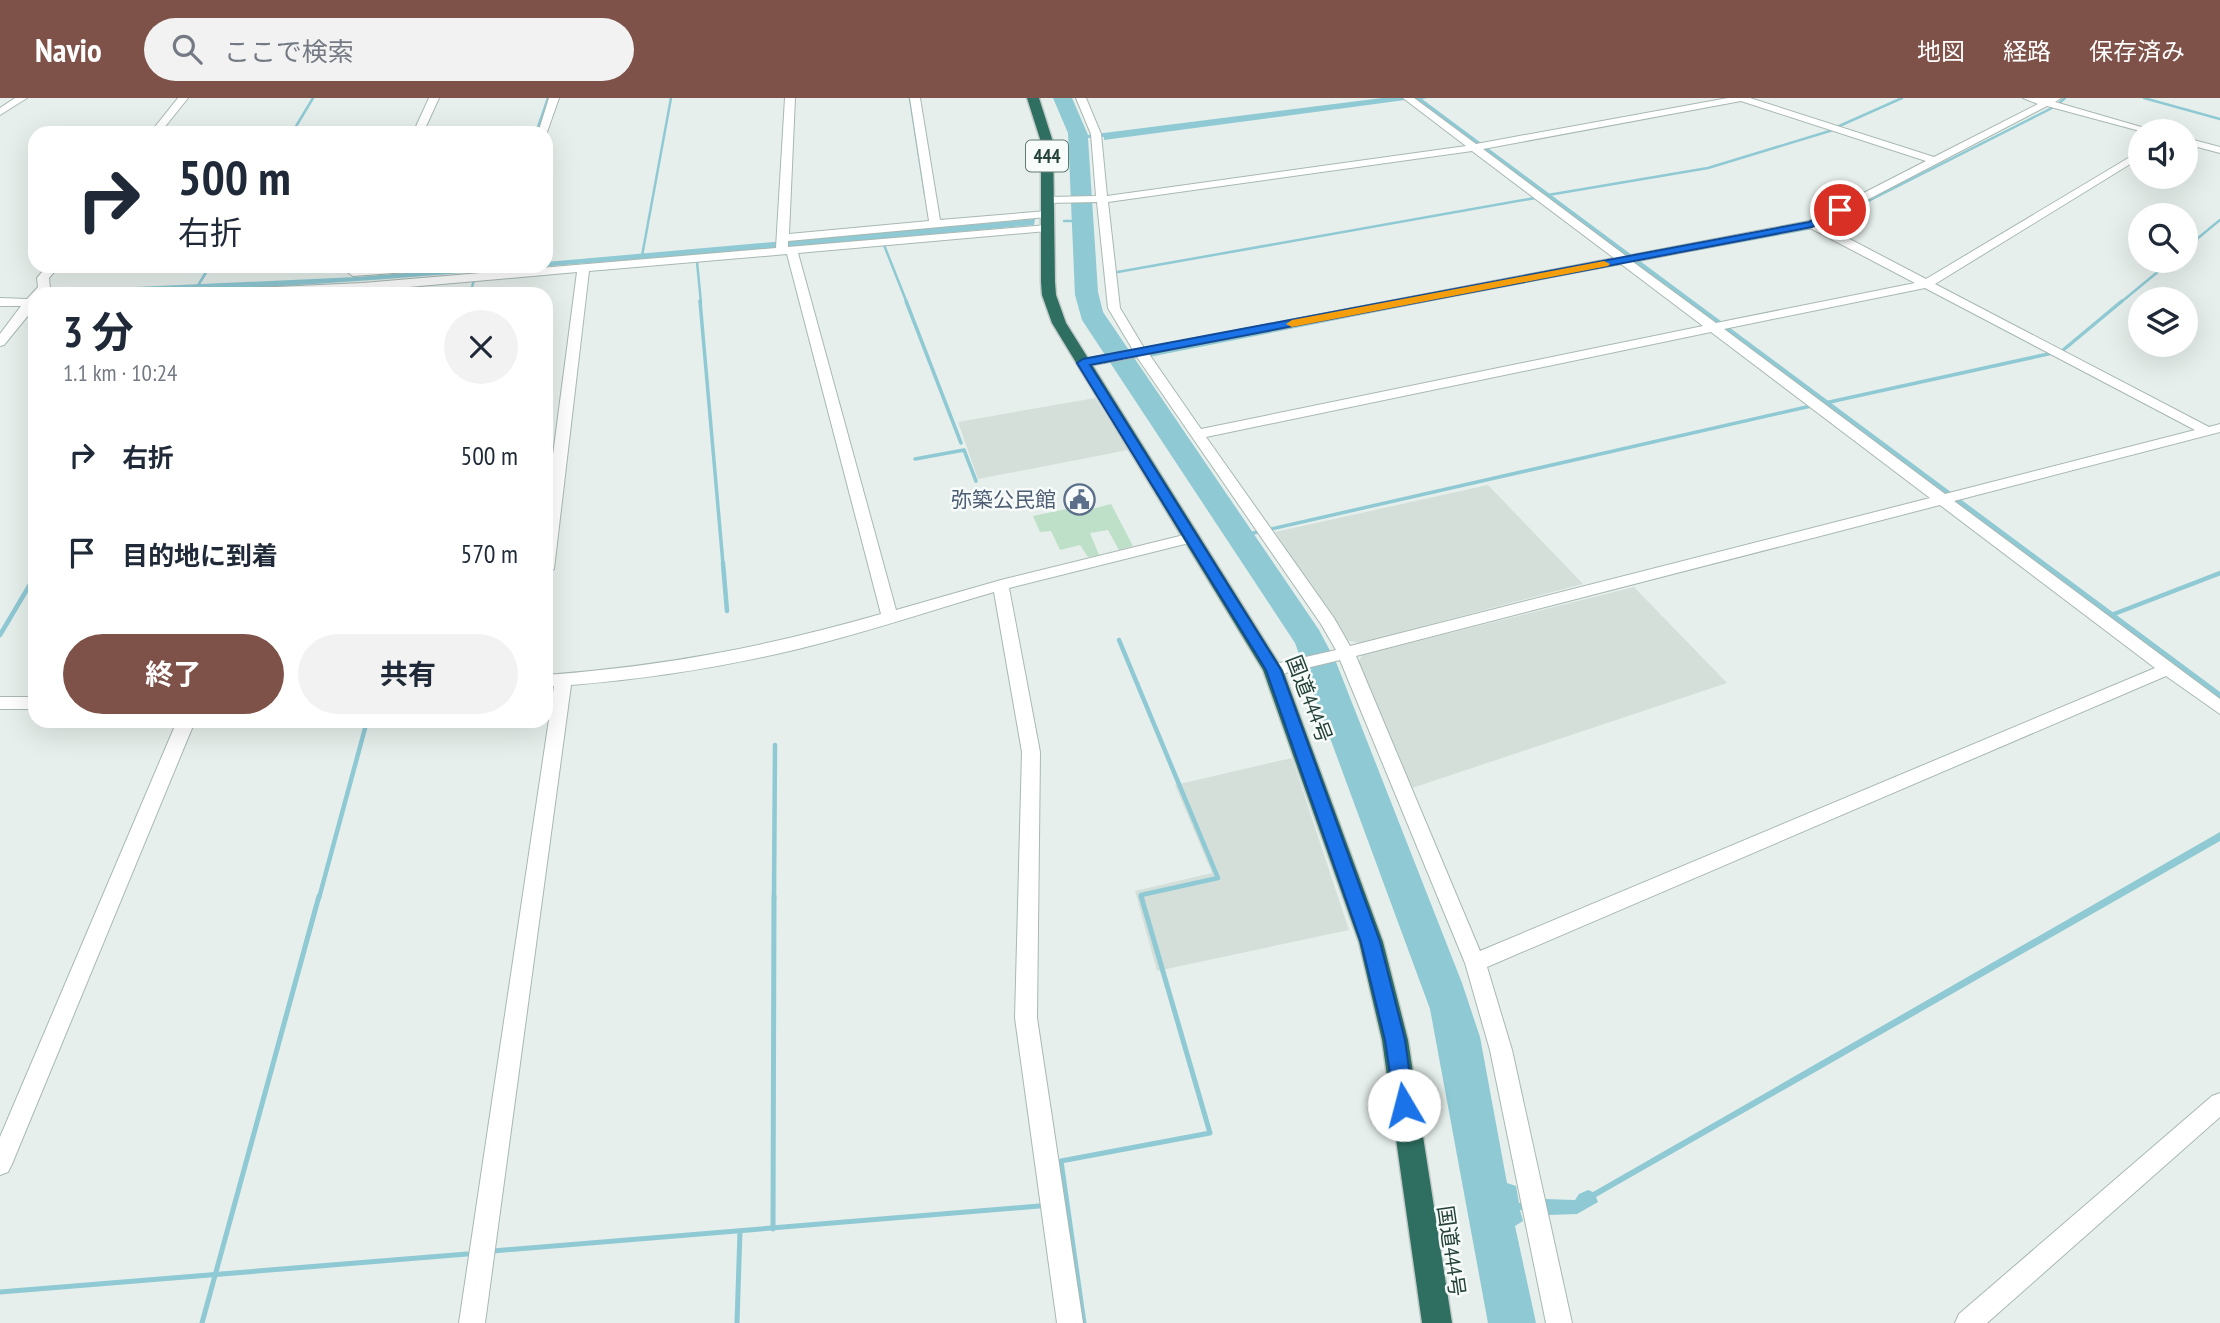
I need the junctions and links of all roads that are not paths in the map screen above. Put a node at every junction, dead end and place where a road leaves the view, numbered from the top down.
1 (22, 98) edge
2 (183, 98) edge
3 (434, 98) edge
4 (554, 98) edge
5 (790, 98) edge
6 (915, 98) edge
7 (1033, 98) edge
8 (1081, 98) edge
9 (1742, 98) edge
10 (2028, 98) edge
11 (1409, 99) edge
12 (2052, 101) edge
13 (0, 111) edge
14 (2128, 124) edge
15 (161, 126) edge
16 (421, 126) edge
17 (544, 126) edge
18 (2198, 144) edge
19 (1480, 147) junction
20 (2220, 150) edge
21 (1936, 161) junction
22 (2128, 161) edge
23 (1099, 200) junction
24 (1047, 217) junction
25 (935, 224) junction
26 (1812, 224) junction
27 (784, 246) junction
28 (1629, 259) junction
29 (583, 268) junction
30 (553, 271) edge
31 (382, 273) edge
32 (533, 273) edge
33 (351, 277) edge
34 (1926, 284) junction
35 (267, 287) edge
36 (392, 287) edge
37 (28, 300) edge
38 (0, 302) edge
39 (28, 307) edge
40 (1721, 327) junction
41 (0, 342) edge
42 (1138, 353) junction
43 (1092, 361) junction
44 (2214, 430) edge
45 (1199, 434) junction
46 (1950, 498) junction
47 (553, 512) edge
48 (1192, 538) junction
49 (1001, 585) junction
50 (890, 617) junction
51 (1342, 654) junction
52 (1284, 667) junction
53 (2168, 669) junction
54 (555, 681) edge
55 (28, 703) edge
56 (0, 704) edge
57 (2220, 708) edge
58 (183, 728) edge
59 (549, 728) edge
60 (1475, 963) junction
61 (2220, 1103) edge
62 (0, 1164) edge
63 (472, 1323) edge
64 (1070, 1323) edge
65 (1437, 1323) edge
66 (1559, 1323) edge
67 (1968, 1323) edge

1 - 13 street
2 - 15 street
3 - 16 street
4 - 17 street
5 - 27 street
6 - 25 street
7 - 24 highway, 国道444号 / 444
8 - 23 street
9 - 19 street
9 - 21 street
10 - 12 street
11 - 19 street
12 - 14 street
12 - 21 street
18 - 20 street
19 - 23 street
19 - 28 street
21 - 26 street
22 - 34 street
23 - 24 street
23 - 42 street
24 - 25 street
24 - 27 street
24 - 43 highway, 国道444号 / 444
25 - 27 street
26 - 28 street
26 - 34 street
27 - 29 street
27 - 50 street
28 - 40 street
28 - 42 street
29 - 30 street
29 - 47 street
31 - 33 street
32 - 36 street
33 - 35 street
34 - 40 street
34 - 44 street
37 - 38 street
39 - 41 street
40 - 45 street
40 - 46 street
42 - 43 street
42 - 45 street
43 - 48 highway, 国道444号 / 444
44 - 46 street
45 - 51 street
46 - 51 street
46 - 53 street
48 - 49 street
48 - 52 highway, 国道444号 / 444
49 - 50 street
49 - 64 street
50 - 54 street
51 - 52 street
51 - 60 street
52 - 65 highway, 国道444号 / 444
53 - 57 street
53 - 60 street
55 - 56 street
58 - 62 street
59 - 63 street
60 - 66 street
61 - 67 street

